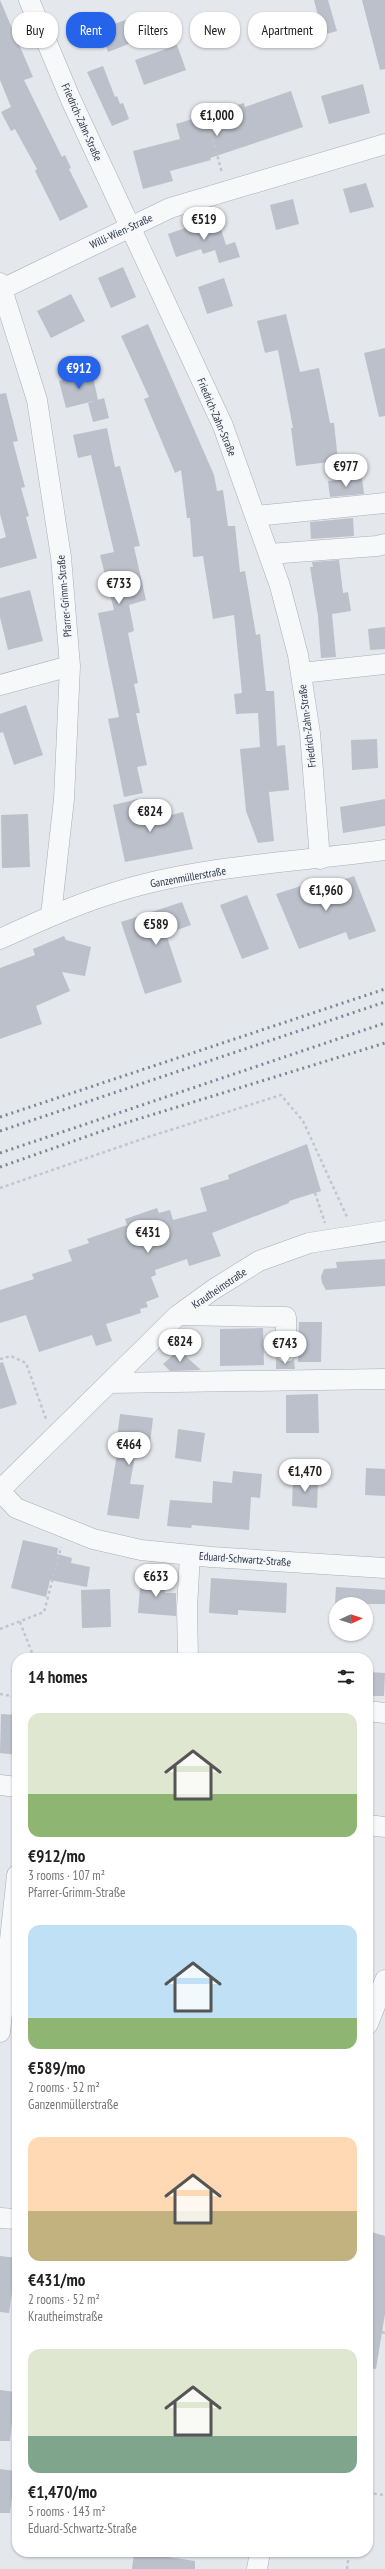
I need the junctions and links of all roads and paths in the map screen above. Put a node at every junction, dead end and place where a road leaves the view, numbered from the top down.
1 (29, 0) edge
2 (205, 110) dead end
3 (385, 144) edge
4 (227, 191) junction
5 (130, 226) junction
6 (1, 287) edge
7 (385, 503) edge
8 (256, 516) junction
9 (385, 544) edge
10 (269, 554) junction
11 (385, 664) edge
12 (70, 666) junction
13 (301, 673) junction
14 (0, 685) edge
15 (385, 850) edge
16 (320, 859) junction
17 (51, 915) junction
18 (0, 939) edge
19 (0, 1188) edge
20 (315, 1193) dead end
21 (327, 1228) dead end
22 (385, 1231) edge
23 (353, 1235) junction
24 (178, 1315) junction
25 (286, 1352) dead end
26 (0, 1359) edge
27 (385, 1379) edge
28 (109, 1383) junction
29 (47, 1422) dead end
30 (0, 1491) edge
31 (66, 1528) junction
32 (190, 1555) junction
33 (385, 1568) edge
34 (20, 1622) junction
35 (0, 1629) edge
36 (32, 1653) edge
37 (188, 1653) edge
38 (0, 1694) edge
39 (12, 1696) edge
40 (0, 1785) edge
41 (12, 1786) edge
42 (373, 1826) edge
43 (385, 1827) edge
44 (12, 1921) edge
45 (385, 1980) edge
46 (373, 2011) edge
47 (0, 2032) edge
48 (0, 2218) edge
49 (12, 2219) edge
50 (373, 2494) edge
51 (385, 2495) edge
52 (259, 2557) edge
53 (348, 2557) edge
54 (257, 2569) edge
55 (347, 2569) edge

1 - 5 street, Friedrich-Zahn-Straße
2 - 4 path
3 - 4 street, Willi-Wien-Straße
4 - 5 street, Willi-Wien-Straße
5 - 6 street, Willi-Wien-Straße
5 - 8 street, Friedrich-Zahn-Straße
6 - 12 street, Pfarrer-Grimm-Straße
7 - 8 street
8 - 10 street, Friedrich-Zahn-Straße
9 - 10 street
10 - 13 street, Friedrich-Zahn-Straße
11 - 13 street
12 - 14 street
12 - 17 street, Pfarrer-Grimm-Straße
13 - 16 street, Friedrich-Zahn-Straße
15 - 16 street, Ganzenmüllerstraße
16 - 17 street, Ganzenmüllerstraße
17 - 18 street, Ganzenmüllerstraße
19 - 23 path
20 - 21 path
22 - 23 street, Krautheimstraße
23 - 24 street, Krautheimstraße
24 - 25 street
24 - 28 street, Krautheimstraße
26 - 29 path
27 - 28 street
28 - 30 street, Krautheimstraße
30 - 31 street, Eduard-Schwartz-Straße
31 - 32 street, Eduard-Schwartz-Straße
31 - 34 path
32 - 33 street, Eduard-Schwartz-Straße
32 - 37 street
34 - 35 path
34 - 36 path
38 - 39 path
40 - 41 street
42 - 43 street
44 - 47 street
45 - 46 street
48 - 49 street
50 - 51 path
52 - 54 street
53 - 55 path

